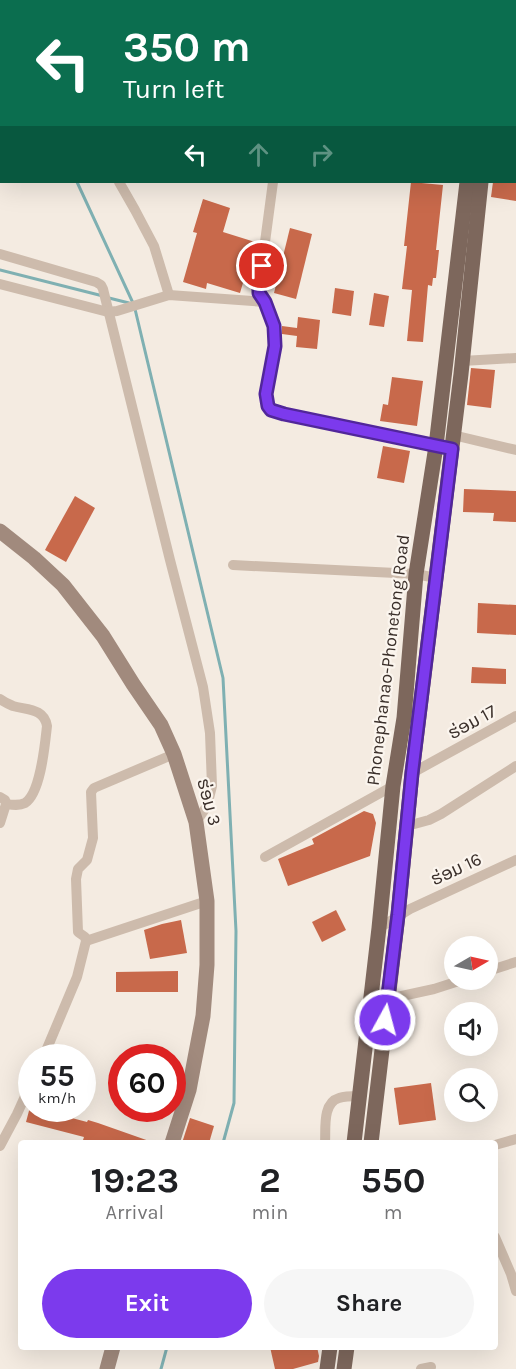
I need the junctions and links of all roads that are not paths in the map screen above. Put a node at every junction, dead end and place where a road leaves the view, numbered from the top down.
1 (119, 183) edge
2 (273, 183) edge
3 (467, 183) edge
4 (481, 183) edge
5 (0, 254) edge
6 (0, 284) edge
7 (166, 297) junction
8 (265, 302) junction
9 (110, 309) junction
10 (516, 358) edge
11 (462, 361) junction
12 (452, 442) junction
13 (436, 446) junction
14 (516, 450) edge
15 (0, 531) edge
16 (232, 565) dead end
17 (417, 574) junction
18 (436, 578) junction
19 (0, 699) edge
20 (516, 716) edge
21 (411, 719) junction
22 (174, 754) junction
23 (516, 766) edge
24 (412, 773) junction
25 (393, 786) junction
26 (3, 800) edge
27 (196, 822) junction
28 (0, 823) edge
29 (406, 826) junction
30 (265, 857) dead end
31 (516, 860) edge
32 (207, 901) junction
33 (398, 915) junction
34 (379, 928) junction
35 (86, 941) junction
36 (516, 962) edge
37 (498, 968) edge
38 (444, 986) edge
39 (388, 999) junction
40 (49, 1044) edge
41 (360, 1096) junction
42 (18, 1112) edge
43 (516, 1139) edge
44 (173, 1140) edge
45 (325, 1140) edge
46 (354, 1140) edge
47 (371, 1140) edge
48 (498, 1144) edge
49 (0, 1146) edge
50 (498, 1244) edge
51 (516, 1291) edge
52 (112, 1350) edge
53 (330, 1350) edge
54 (347, 1350) edge
55 (107, 1369) edge
56 (327, 1369) edge
57 (344, 1369) edge

1 - 7 street
2 - 8 street
3 - 13 main road, Phonephanao-Phonetong Road
4 - 11 main road, Phonephanao-Phonetong Road
5 - 9 street
6 - 9 street
7 - 8 street
7 - 9 street
8 - 13 street
9 - 27 street
10 - 11 street
11 - 12 main road, Phonephanao-Phonetong Road
12 - 13 street
12 - 14 street
12 - 18 main road, Phonephanao-Phonetong Road
13 - 17 main road, Phonephanao-Phonetong Road
15 - 22 street, ຮ່ອມ 3
16 - 17 street
17 - 18 street
17 - 21 main road, Phonephanao-Phonetong Road
18 - 21 main road, Phonephanao-Phonetong Road
19 - 26 street
20 - 24 street, ຮ່ອມ 17
21 - 24 main road, Phonephanao-Phonetong Road
21 - 25 main road, Phonephanao-Phonetong Road
22 - 27 street, ຮ່ອມ 3
22 - 35 street
23 - 29 street
24 - 29 main road, Phonephanao-Phonetong Road
25 - 30 street
25 - 34 main road, Phonephanao-Phonetong Road
26 - 28 street
27 - 32 street, ຮ່ອມ 3
29 - 33 main road, Phonephanao-Phonetong Road
31 - 33 street, ຮ່ອມ 16
32 - 35 street
32 - 44 street, ຮ່ອມ 3
33 - 34 street, ຮ່ອມ 16
33 - 39 main road, Phonephanao-Phonetong Road
34 - 41 main road, Phonephanao-Phonetong Road
35 - 40 street
36 - 37 street
38 - 39 street
39 - 47 main road, Phonephanao-Phonetong Road
41 - 45 street
41 - 46 main road, Phonephanao-Phonetong Road
42 - 49 street
43 - 48 street
50 - 51 street
52 - 55 street
53 - 56 main road
54 - 57 main road

